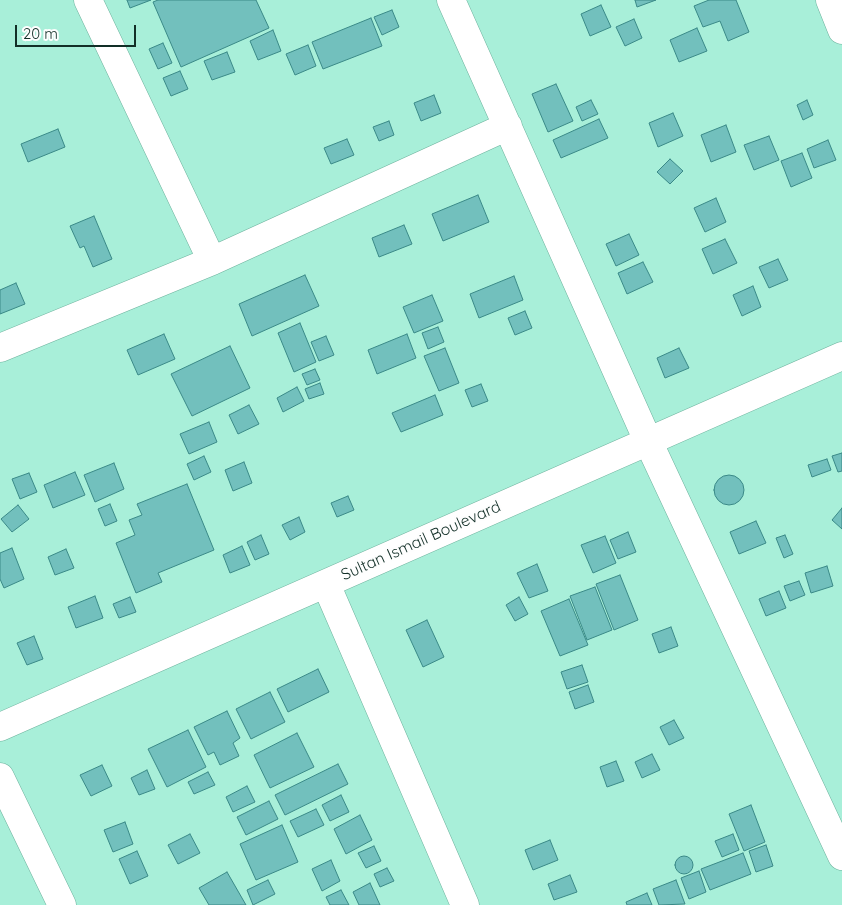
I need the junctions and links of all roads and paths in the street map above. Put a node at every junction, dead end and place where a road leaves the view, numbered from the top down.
1 (88, 0) edge
2 (451, 0) edge
3 (830, 0) edge
4 (842, 30) edge
5 (508, 126) junction
6 (212, 261) junction
7 (0, 348) edge
8 (842, 356) edge
9 (648, 441) junction
10 (326, 584) junction
11 (0, 727) edge
12 (0, 777) edge
13 (842, 856) edge
14 (62, 905) edge
15 (465, 905) edge

1 - 6 street
2 - 5 street
3 - 4 street
5 - 6 street
5 - 9 street
6 - 7 street
8 - 9 street, Sultan Ismail Boulevard
9 - 10 street, Sultan Ismail Boulevard
9 - 13 street
10 - 11 street, Sultan Ismail Boulevard
10 - 15 street
12 - 14 street

